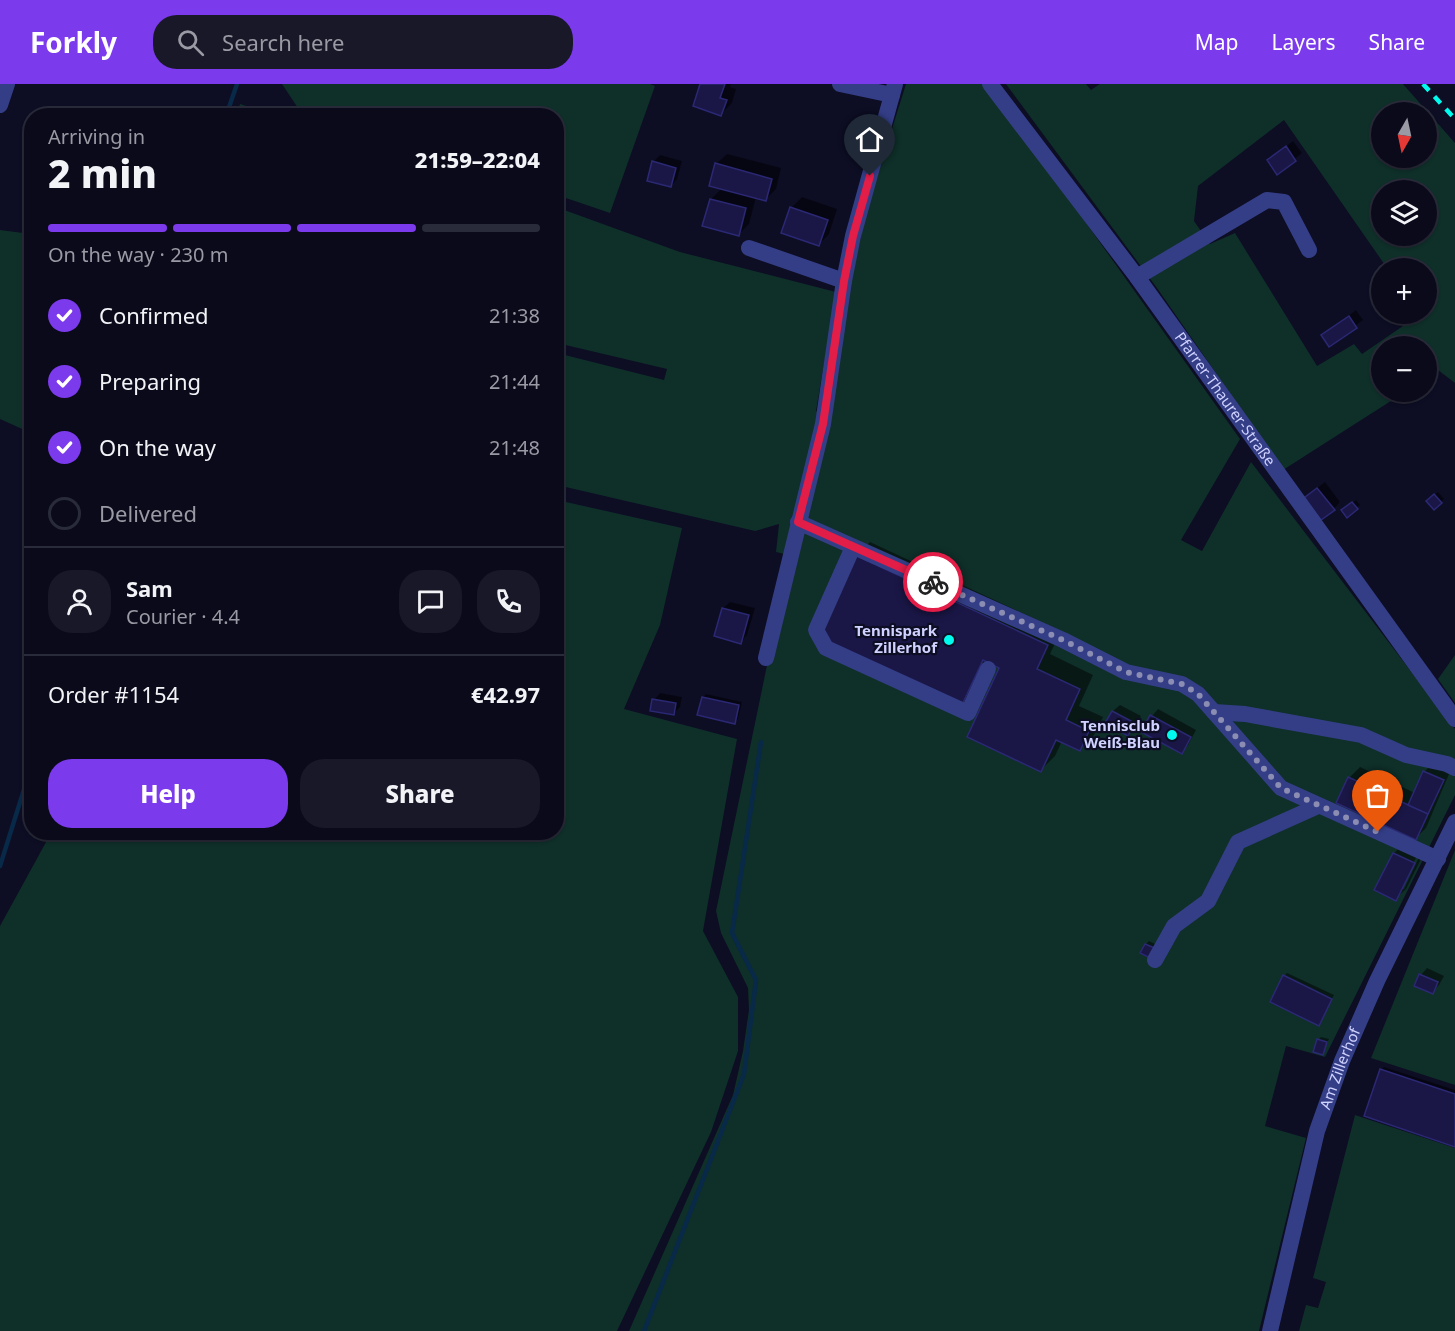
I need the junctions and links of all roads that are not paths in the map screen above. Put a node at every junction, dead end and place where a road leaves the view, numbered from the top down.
1 (7, 84) edge
2 (840, 84) edge
3 (990, 84) edge
4 (893, 89) edge
5 (0, 105) edge
6 (749, 248) dead end
7 (1309, 250) dead end
8 (1137, 277) junction
9 (844, 281) junction
10 (798, 522) junction
11 (853, 547) junction
12 (766, 658) dead end
13 (988, 669) dead end
14 (1214, 712) junction
15 (1455, 719) edge
16 (1455, 768) edge
17 (1318, 806) junction
18 (1455, 822) edge
19 (1438, 859) junction
20 (1155, 960) dead end
21 (1270, 1331) edge

1 - 5 street
2 - 4 street
3 - 8 street, Pfarrer-Thaurer-Straße
4 - 9 street
6 - 9 street
7 - 8 street
8 - 15 street, Pfarrer-Thaurer-Straße
9 - 10 street
10 - 11 street
10 - 12 street
11 - 13 street
11 - 14 street
14 - 16 street
14 - 17 street
17 - 19 street
17 - 20 street
18 - 19 street, Am Zillerhof
19 - 21 street, Am Zillerhof

